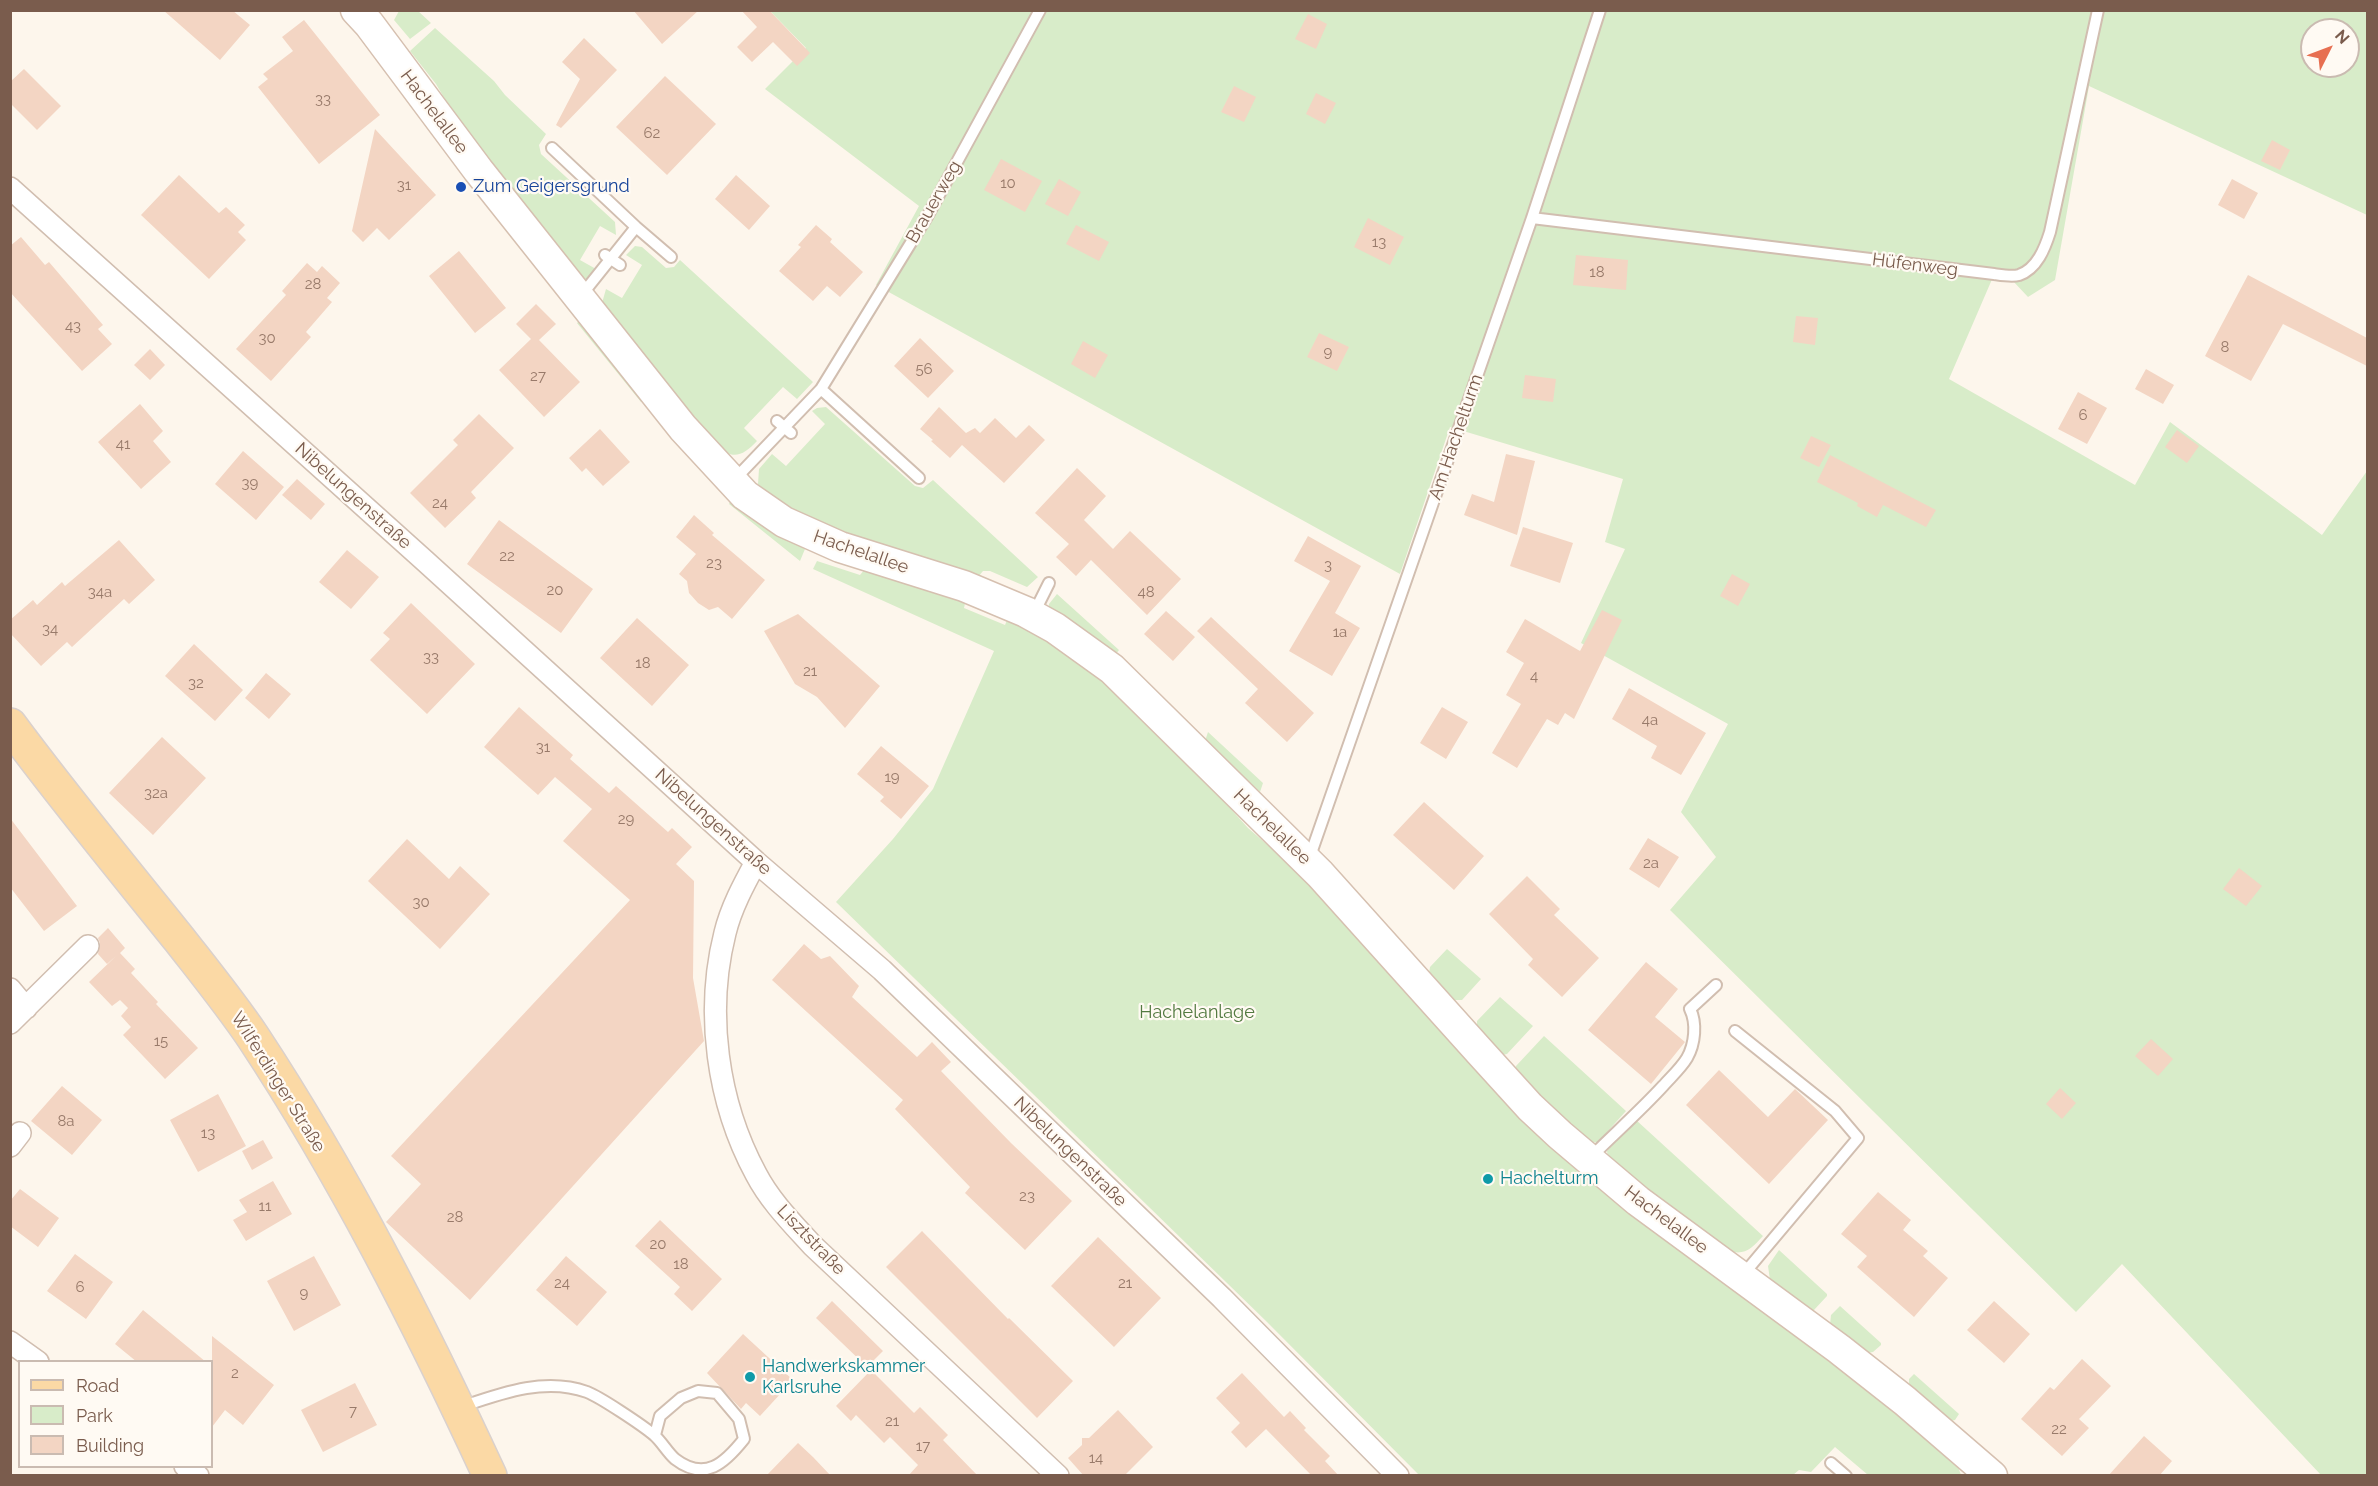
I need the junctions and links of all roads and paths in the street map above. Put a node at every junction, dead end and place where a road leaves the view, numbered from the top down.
1 (1040, 10) edge
2 (1600, 10) edge
3 (2098, 10) edge
4 (367, 17) edge
5 (552, 148) dead end
6 (10, 188) edge
7 (1532, 218) junction
8 (636, 227) junction
9 (671, 257) dead end
10 (580, 297) junction
11 (821, 389) junction
12 (918, 478) dead end
13 (732, 483) junction
14 (1049, 583) dead end
15 (1038, 618) junction
16 (10, 725) edge
17 (756, 862) junction
18 (1308, 862) junction
19 (88, 946) dead end
20 (1716, 985) dead end
21 (10, 989) edge
22 (26, 1008) junction
23 (10, 1023) edge
24 (1735, 1031) dead end
25 (1582, 1164) junction
26 (1741, 1277) junction
27 (10, 1342) edge
28 (35, 1360) edge
29 (458, 1408) junction
30 (655, 1436) junction
31 (1831, 1463) dead end
32 (490, 1476) edge
33 (1058, 1476) edge
34 (1398, 1476) edge
35 (1846, 1476) edge
36 (1992, 1476) edge

1 - 11 lane, Brauerweg
2 - 7 lane, Am Hachelturm
3 - 7 lane, Hüfenweg
4 - 10 street, Hachelallee
5 - 8 lane
6 - 17 street, Nibelungenstraße
7 - 18 lane, Am Hachelturm
8 - 9 lane
8 - 10 lane
10 - 13 street, Hachelallee
11 - 12 lane
11 - 13 lane
13 - 15 street, Hachelallee
14 - 15 lane
15 - 18 street, Hachelallee
16 - 29 main road, Wilferdinger Straße
17 - 33 street, Lisztstraße
17 - 34 street, Nibelungenstraße
18 - 25 street, Hachelallee
19 - 22 street
20 - 25 lane
21 - 22 street
22 - 23 street
24 - 26 lane
25 - 26 street, Hachelallee
26 - 36 street, Hachelallee
27 - 28 street
29 - 30 lane
29 - 32 main road, Wilferdinger Straße
30 - 30 lane
31 - 35 lane

